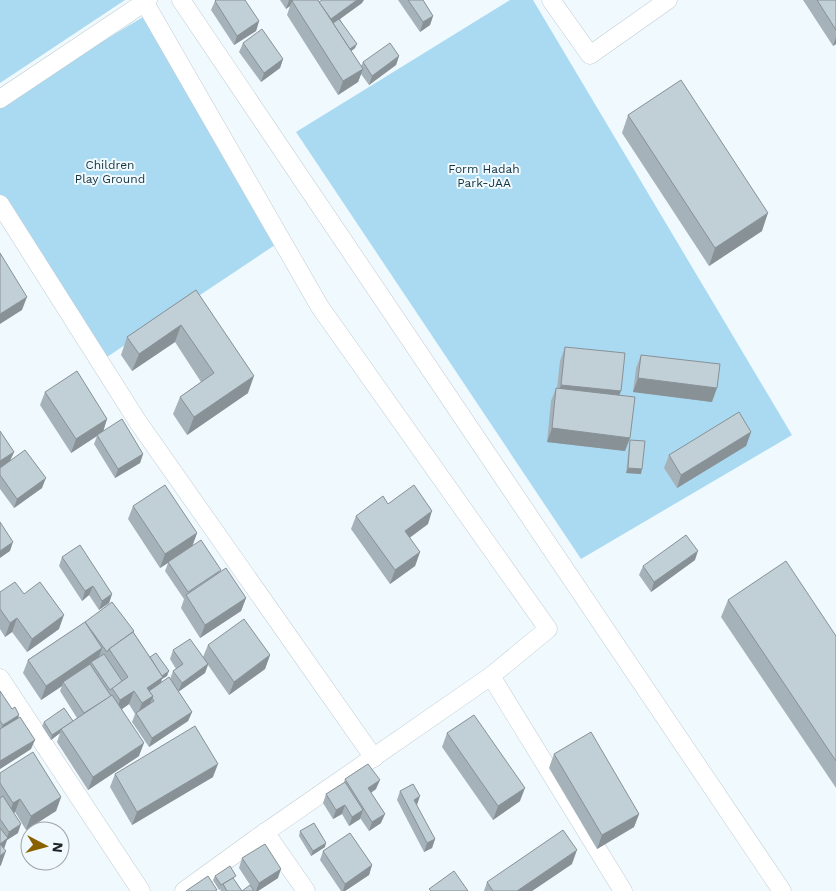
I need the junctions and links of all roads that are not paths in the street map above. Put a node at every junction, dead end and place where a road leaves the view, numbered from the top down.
1 (181, 0) edge
2 (551, 0) edge
3 (668, 0) edge
4 (146, 1) edge
5 (0, 99) edge
6 (0, 204) edge
7 (491, 676) junction
8 (0, 678) edge
9 (374, 758) junction
10 (265, 832) junction
11 (141, 891) edge
12 (184, 891) edge
13 (306, 891) edge
14 (623, 891) edge
15 (782, 891) edge

1 - 15 street
2 - 3 street
4 - 5 street
4 - 7 street
6 - 9 street
7 - 9 street
7 - 14 street
8 - 11 street
9 - 10 street
10 - 12 street
10 - 13 street

